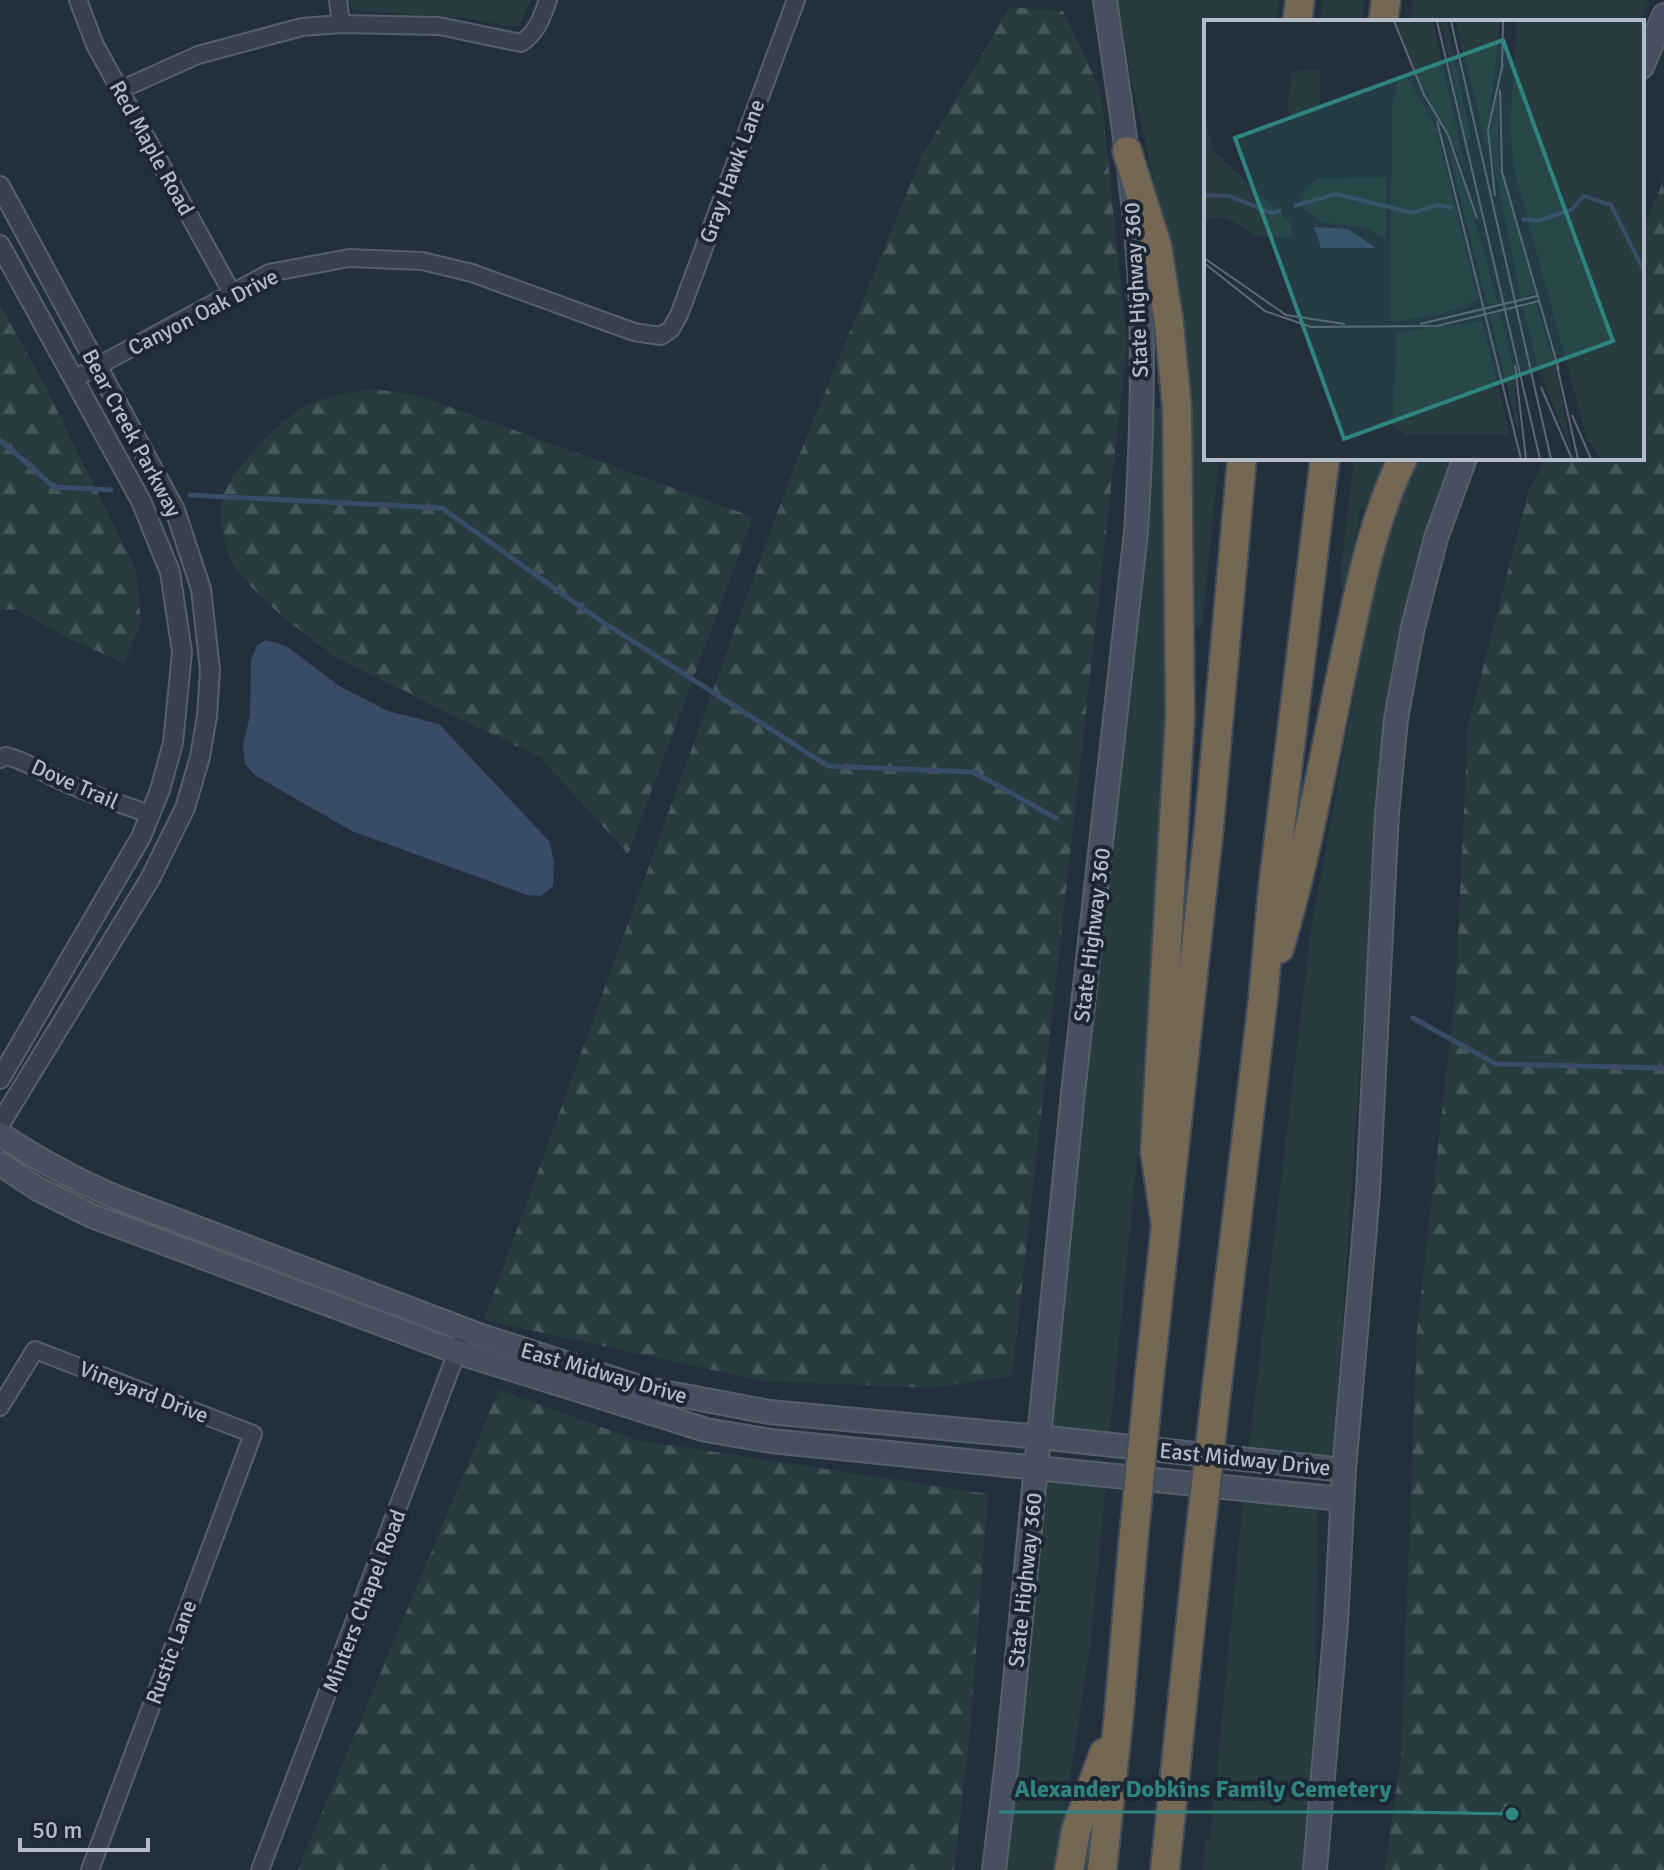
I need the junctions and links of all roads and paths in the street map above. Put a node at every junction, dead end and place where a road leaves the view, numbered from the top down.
1 (78, 0) edge
2 (338, 0) edge
3 (548, 0) edge
4 (796, 0) edge
5 (1105, 0) edge
6 (1300, 0) edge
7 (1386, 0) edge
8 (1664, 15) edge
9 (1297, 20) edge
10 (1383, 20) edge
11 (341, 24) junction
12 (1644, 62) edge
13 (120, 90) junction
14 (1127, 151) junction
15 (0, 186) edge
16 (0, 245) edge
17 (232, 293) junction
18 (661, 336) joint
19 (97, 366) junction
20 (74, 379) junction
21 (1242, 460) edge
22 (1325, 460) edge
23 (1402, 460) edge
24 (1464, 460) edge
25 (0, 759) edge
26 (150, 814) junction
27 (1263, 999) junction
28 (0, 1079) edge
29 (0, 1124) edge
30 (0, 1134) edge
31 (0, 1164) edge
32 (1166, 1227) junction
33 (461, 1341) junction
34 (0, 1407) edge
35 (253, 1434) joint
36 (1039, 1437) junction
37 (1037, 1468) junction
38 (1344, 1470) junction
39 (1342, 1499) junction
40 (1119, 1713) junction
41 (1178, 1762) junction
42 (90, 1870) edge
43 (260, 1870) edge
44 (994, 1870) edge
45 (1069, 1870) edge
46 (1102, 1870) edge
47 (1165, 1870) edge
48 (1179, 1870) edge
49 (1315, 1870) edge

1 - 13 street, Red Maple Road
2 - 11 street
3 - 11 street
4 - 18 street, Gray Hawk Lane
5 - 14 main road, State Highway 360
6 - 9 highway
7 - 10 highway
8 - 12 main road
11 - 13 street
13 - 17 street, Red Maple Road
14 - 32 highway
14 - 36 main road, State Highway 360
15 - 19 street, Bear Creek Parkway
16 - 20 street, Bear Creek Parkway
17 - 18 street, Canyon Oak Drive
17 - 19 street, Canyon Oak Drive
19 - 20 street, Canyon Oak Drive
19 - 29 street, Bear Creek Parkway
20 - 26 street, Bear Creek Parkway
21 - 32 highway
22 - 27 highway
23 - 27 highway
24 - 38 main road
25 - 26 street, Dove Trail
26 - 28 street, Bear Creek Parkway
27 - 41 highway, bridge
30 - 33 main road, East Midway Drive
31 - 33 main road, East Midway Drive
32 - 40 highway, bridge
33 - 36 main road, East Midway Drive
33 - 37 main road, East Midway Drive
33 - 43 street, Minters Chapel Road
34 - 35 street, Vineyard Drive
35 - 42 street, Rustic Lane
36 - 37 main road, State Highway 360
36 - 38 main road, East Midway Drive
37 - 39 main road, East Midway Drive
37 - 44 main road, State Highway 360
38 - 39 main road
39 - 49 main road
40 - 45 highway
40 - 46 highway
41 - 47 highway
41 - 48 highway

